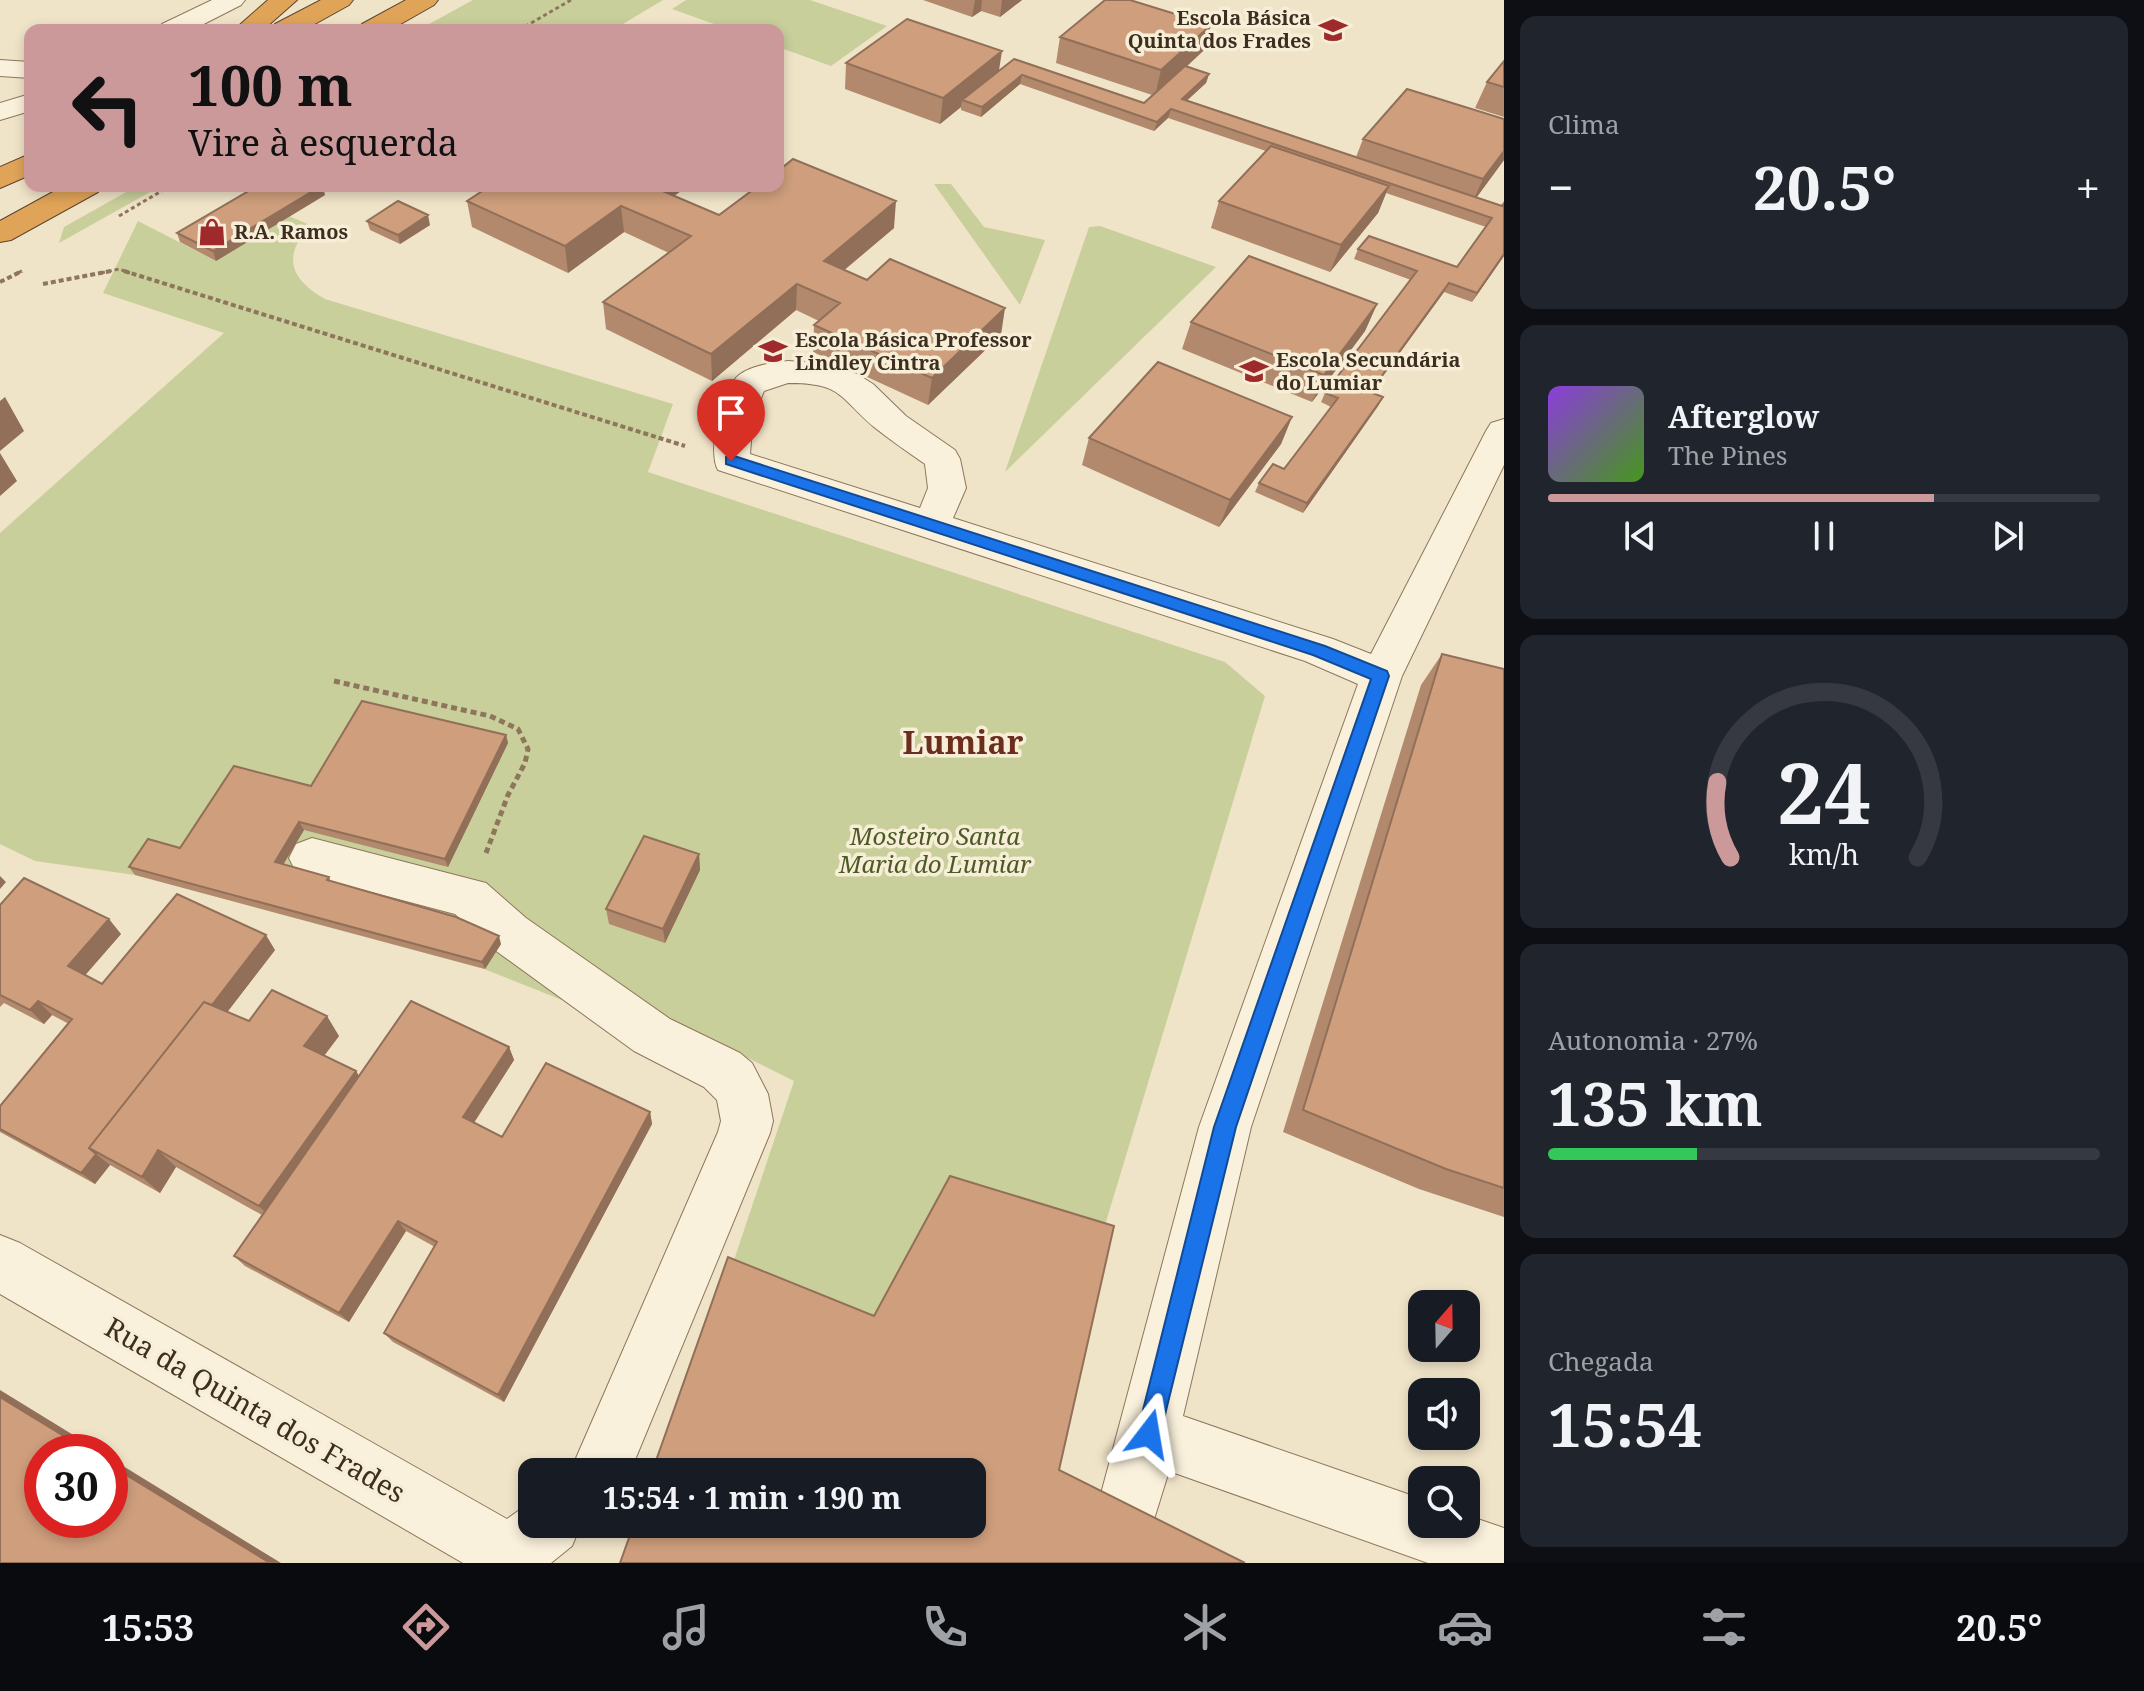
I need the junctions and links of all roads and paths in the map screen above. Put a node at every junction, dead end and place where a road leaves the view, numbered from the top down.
1 (232, 0) edge
2 (284, 0) edge
3 (340, 0) edge
4 (425, 0) edge
5 (571, 0) edge
6 (183, 24) edge
7 (254, 24) edge
8 (295, 24) edge
9 (382, 24) edge
10 (529, 24) edge
11 (0, 68) edge
12 (24, 70) edge
13 (24, 104) edge
14 (0, 112) edge
15 (24, 166) edge
16 (0, 179) edge
17 (76, 192) edge
18 (0, 233) edge
19 (34, 263) dead end
20 (0, 282) edge
21 (43, 284) dead end
22 (1504, 431) edge
23 (731, 461) junction
24 (931, 525) junction
25 (1381, 676) junction
26 (334, 681) dead end
27 (312, 858) dead end
28 (469, 897) junction
29 (0, 1263) edge
30 (1149, 1434) junction
31 (606, 1458) edge
32 (1125, 1520) edge
33 (523, 1548) edge
34 (1504, 1559) edge

1 - 6 street
2 - 7 highway
3 - 8 highway
4 - 9 highway
5 - 10 path
11 - 12 street
13 - 14 street
15 - 16 highway
17 - 18 highway
19 - 20 path
21 - 23 path
22 - 25 street
23 - 24 street
23 - 24 street
24 - 25 street
25 - 30 street
26 - 28 path
27 - 28 street
28 - 31 street
29 - 33 street, Rua da Quinta dos Frades
30 - 32 street
30 - 34 street

